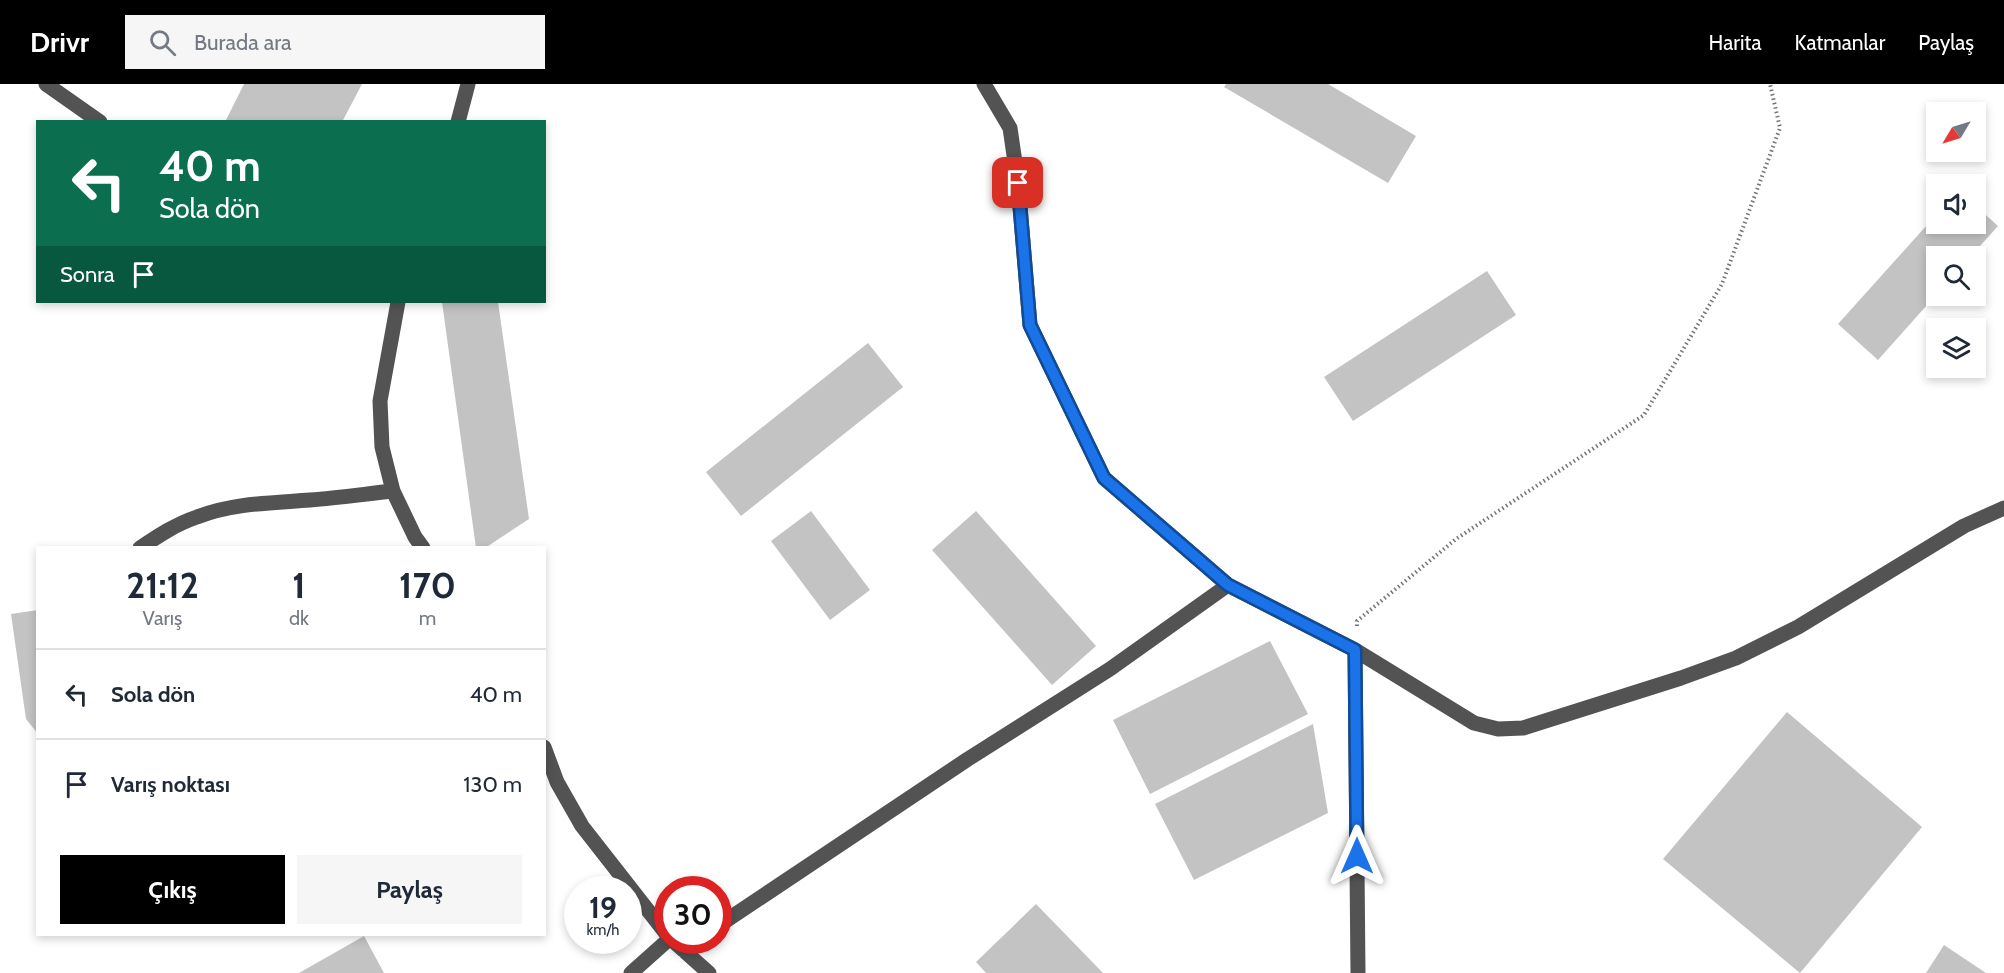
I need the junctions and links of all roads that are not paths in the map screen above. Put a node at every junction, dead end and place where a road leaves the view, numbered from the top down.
1 (46, 84) edge
2 (468, 84) edge
3 (984, 84) edge
4 (97, 120) edge
5 (459, 120) edge
6 (398, 303) edge
7 (393, 491) junction
8 (2004, 508) edge
9 (143, 546) edge
10 (422, 546) edge
11 (1228, 585) junction
12 (1355, 650) junction
13 (546, 752) edge
14 (732, 917) edge
15 (654, 918) edge
16 (659, 954) edge
17 (686, 954) edge
18 (631, 973) edge
19 (709, 973) edge
20 (1358, 973) edge

1 - 4 street
2 - 5 street
3 - 11 street
6 - 7 street
7 - 9 street
7 - 10 street
8 - 12 street
11 - 12 street
11 - 14 street
12 - 20 street
13 - 15 street
16 - 18 street
17 - 19 street

